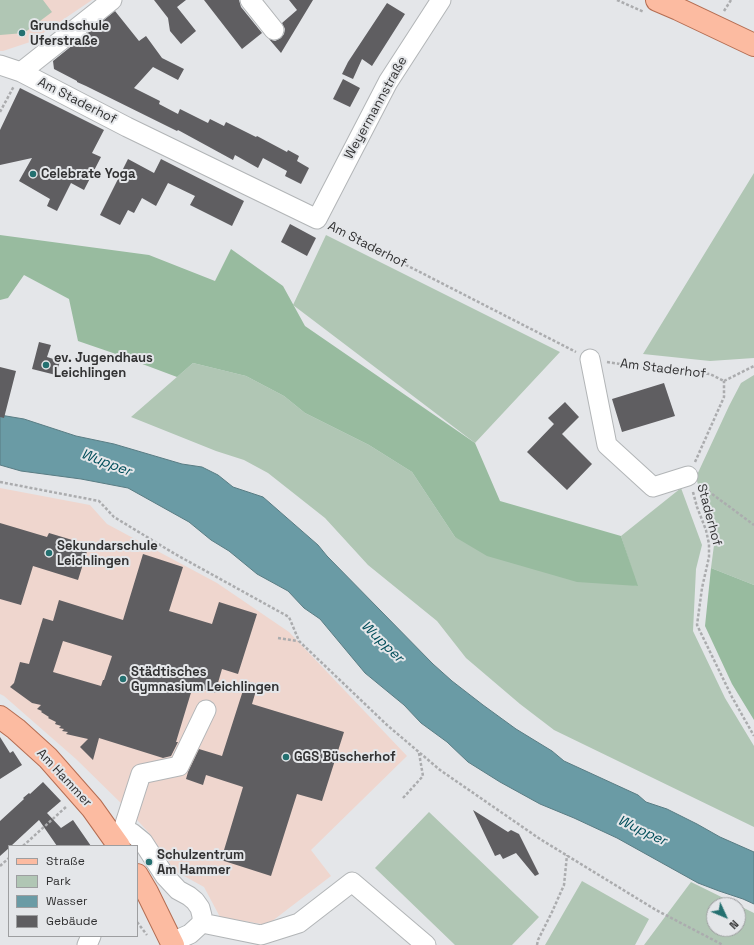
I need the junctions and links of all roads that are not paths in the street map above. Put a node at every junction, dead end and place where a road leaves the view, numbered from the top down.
1 (112, 0) edge
2 (250, 0) edge
3 (441, 0) edge
4 (656, 0) edge
5 (274, 30) dead end
6 (754, 45) edge
7 (0, 65) edge
8 (21, 72) junction
9 (317, 219) joint
10 (590, 359) road end
11 (688, 476) road end
12 (206, 710) dead end
13 (0, 716) edge
14 (118, 837) edge
15 (138, 877) edge
16 (178, 890) junction
17 (151, 900) junction
18 (202, 923) junction
19 (173, 943) edge
20 (426, 945) edge

1 - 8 street
2 - 5 street
3 - 9 street, Weyermannstraße
4 - 6 main road
7 - 8 street, Am Staderhof
8 - 9 street, Am Staderhof
10 - 11 street
12 - 14 street
13 - 14 main road, Am Hammer
14 - 16 street
15 - 17 main road
16 - 17 street
16 - 18 street
17 - 19 main road
18 - 19 street
18 - 20 street

